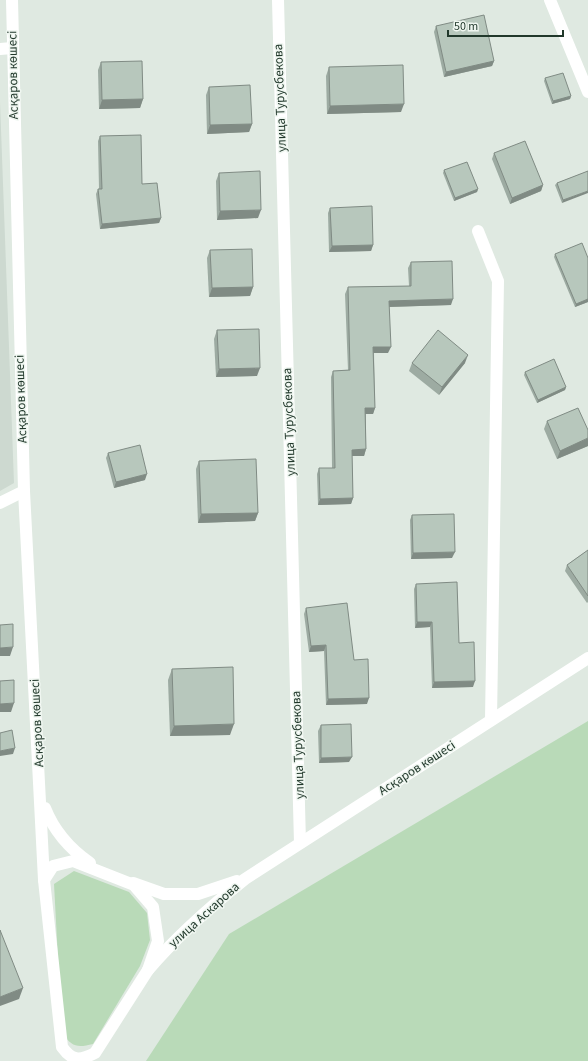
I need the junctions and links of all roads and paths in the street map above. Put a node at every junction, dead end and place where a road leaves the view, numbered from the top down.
1 (12, 0) edge
2 (278, 0) edge
3 (550, 0) edge
4 (6, 48) edge
5 (588, 92) edge
6 (478, 231) dead end
7 (24, 491) junction
8 (0, 503) edge
9 (588, 658) edge
10 (491, 720) junction
11 (41, 798) junction
12 (300, 843) junction
13 (100, 870) junction
14 (245, 878) junction
15 (44, 880) junction
16 (148, 970) junction
17 (79, 1061) edge

1 - 4 street, Асқаров көшесі
2 - 12 street, улица Турусбекова
3 - 5 street
4 - 7 street, Асқаров көшесі
6 - 10 street
7 - 8 street
7 - 11 street, Асқаров көшесі
9 - 10 street, Асқаров көшесі
10 - 12 street, Асқаров көшесі
11 - 13 street
11 - 15 street, Асқаров көшесі
12 - 14 street, Асқаров көшесі
13 - 14 street
13 - 15 street
13 - 16 street
14 - 16 street, улица Аскарова
15 - 17 street, Асқаров көшесі
16 - 17 street

